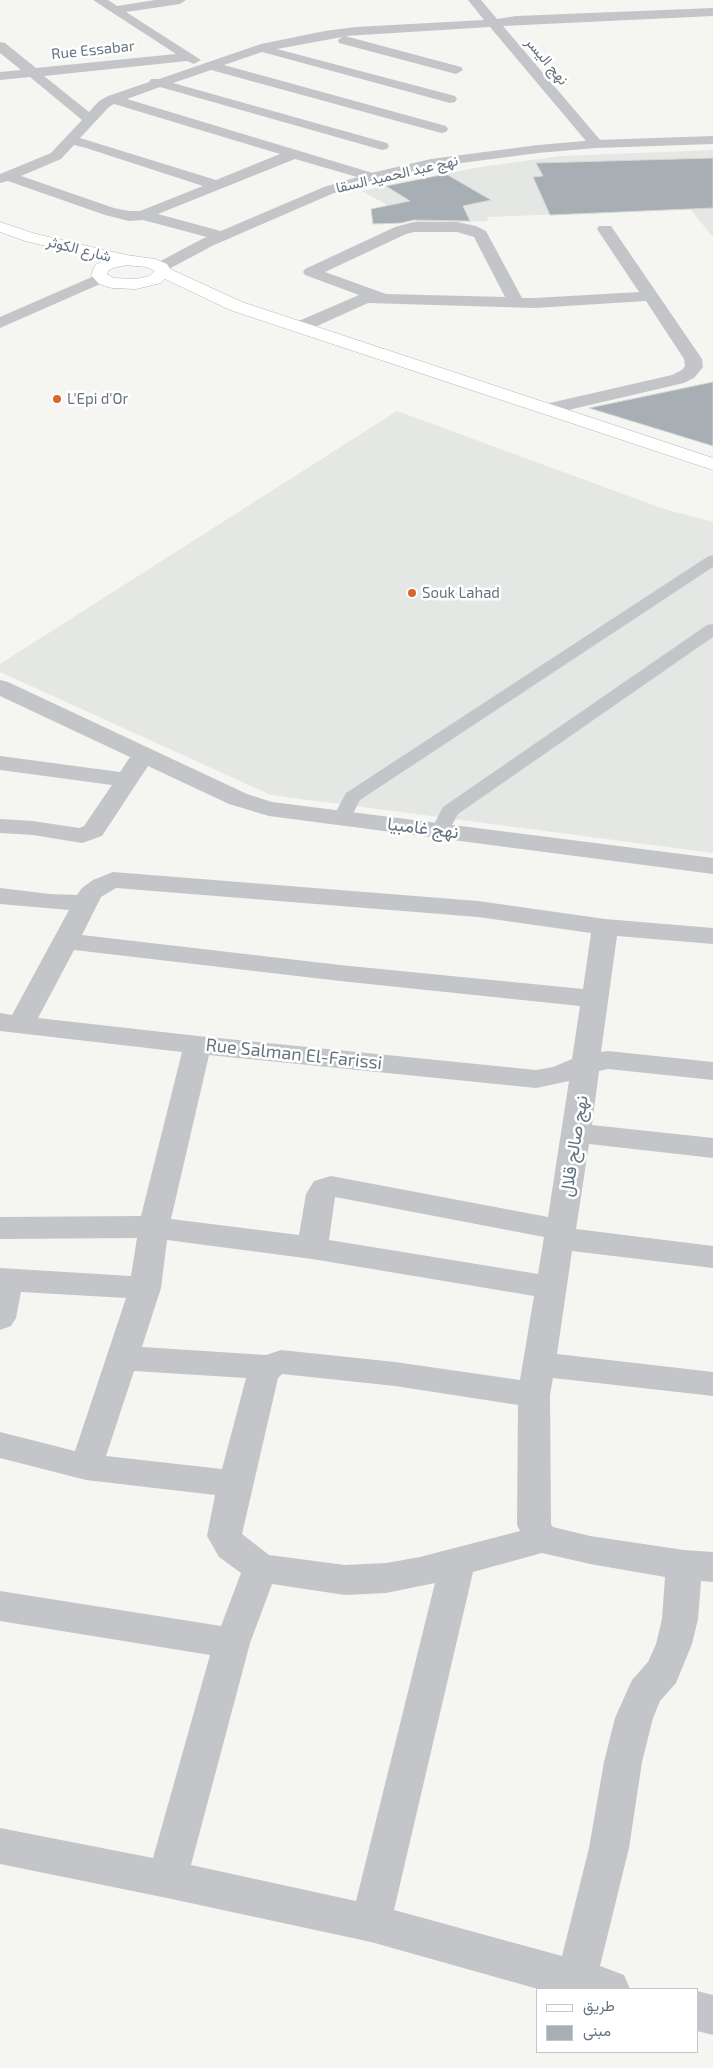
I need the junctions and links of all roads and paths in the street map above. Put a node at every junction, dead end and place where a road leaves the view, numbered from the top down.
1 (99, 0) edge
2 (180, 0) edge
3 (474, 0) edge
4 (114, 10) junction
5 (713, 12) edge
6 (494, 24) junction
7 (325, 35) junction
8 (0, 46) edge
9 (261, 48) junction
10 (188, 57) junction
11 (206, 66) junction
12 (456, 70) dead end
13 (32, 72) junction
14 (0, 76) edge
15 (156, 82) junction
16 (114, 99) junction
17 (450, 99) dead end
18 (89, 119) junction
19 (441, 129) dead end
20 (70, 140) junction
21 (713, 140) edge
22 (596, 144) junction
23 (382, 146) dead end
24 (294, 154) junction
25 (371, 177) junction
26 (4, 178) edge
27 (216, 185) junction
28 (143, 215) junction
29 (0, 227) edge
30 (605, 230) dead end
31 (31, 238) junction
32 (215, 239) junction
33 (133, 260) junction
34 (162, 269) junction
35 (99, 275) junction
36 (129, 284) junction
37 (650, 296) junction
38 (380, 297) junction
39 (516, 302) junction
40 (236, 306) junction
41 (21, 314) junction
42 (1, 322) edge
43 (300, 327) junction
44 (547, 409) junction
45 (713, 464) edge
46 (713, 560) edge
47 (713, 629) edge
48 (0, 687) edge
49 (144, 754) junction
50 (0, 763) edge
51 (128, 780) junction
52 (341, 818) junction
53 (0, 826) edge
54 (440, 830) junction
55 (713, 866) edge
56 (0, 896) edge
57 (86, 903) junction
58 (605, 927) junction
59 (713, 936) edge
60 (65, 941) junction
61 (596, 999) junction
62 (5, 1024) edge
63 (198, 1045) junction
64 (586, 1064) junction
65 (713, 1071) edge
66 (576, 1133) junction
67 (713, 1148) edge
68 (154, 1226) junction
69 (0, 1228) edge
70 (560, 1235) junction
71 (312, 1248) junction
72 (713, 1257) edge
73 (4, 1280) edge
74 (145, 1288) junction
75 (552, 1288) junction
76 (0, 1318) edge
77 (122, 1358) junction
78 (267, 1367) junction
79 (537, 1380) junction
80 (713, 1384) edge
81 (0, 1445) edge
82 (86, 1467) junction
83 (235, 1484) junction
84 (542, 1539) junction
85 (458, 1561) junction
86 (699, 1566) edge
87 (261, 1568) junction
88 (0, 1606) edge
89 (232, 1642) junction
90 (0, 1846) edge
91 (167, 1879) junction
92 (372, 1923) junction
93 (593, 1985) edge
94 (698, 2011) edge
95 (713, 2015) edge

1 - 4 street
2 - 4 street
3 - 6 street, نهج اليسر
4 - 10 street
5 - 6 street
6 - 7 street
6 - 22 street, نهج اليسر
7 - 9 street
7 - 12 street
8 - 13 street
9 - 11 street
9 - 17 street
10 - 11 street
10 - 13 street, Rue Essabar
11 - 15 street
11 - 19 street
13 - 14 street, Rue Essabar
13 - 18 street
15 - 16 street
15 - 23 street
16 - 18 street
16 - 24 street
18 - 20 street
20 - 26 street
20 - 27 street
21 - 22 street, نهج عبد الحميد السقا
22 - 25 street, نهج عبد الحميد السقا
24 - 25 street
24 - 27 street
25 - 32 street, نهج عبد الحميد السقا
26 - 28 street
27 - 28 street
28 - 32 street
29 - 31 main road, شارع الكوثر
30 - 37 street
31 - 33 main road, شارع الكوثر
31 - 35 main road, شارع الكوثر
32 - 33 street, نهج عبد الحميد السقا
32 - 34 street, نهج عبد الحميد السقا
33 - 34 main road, شارع الكوثر
33 - 35 main road
34 - 36 main road
34 - 40 main road, شارع الكوثر
35 - 36 main road, شارع الكوثر
35 - 41 street
36 - 40 main road, شارع الكوثر
36 - 41 street
37 - 39 street
37 - 44 street
38 - 39 street
38 - 39 street
38 - 43 street
40 - 43 main road
41 - 42 street
43 - 44 main road
44 - 45 main road
46 - 52 lane
47 - 54 lane
48 - 49 street, نهج غامبيا
49 - 51 street
49 - 52 street, نهج غامبيا
50 - 51 street
51 - 53 street
52 - 54 street, نهج غامبيا
54 - 55 street, نهج غامبيا
56 - 57 street
57 - 58 street
57 - 60 street
58 - 59 street
58 - 61 street, نهج صالح قلال
60 - 61 street
60 - 62 street
61 - 64 street, نهج صالح قلال
62 - 63 street, Rue Salman El-Farissi
63 - 64 street, Rue Salman El-Farissi
63 - 68 street
64 - 65 street, Rue Salman El-Farissi
64 - 66 street, نهج صالح قلال
66 - 67 street
66 - 70 street, نهج صالح قلال
68 - 69 street
68 - 71 street
68 - 74 street
70 - 71 street
70 - 72 street
70 - 75 street, نهج صالح قلال
71 - 75 street
73 - 74 street
73 - 76 street
74 - 77 street
75 - 79 street, نهج صالح قلال
77 - 78 street
77 - 82 street
78 - 79 street
78 - 83 street
79 - 80 street
79 - 84 street, نهج صالح قلال
81 - 82 street
82 - 83 street
83 - 87 street
84 - 85 street
84 - 86 street
85 - 87 street
85 - 92 street
86 - 93 street
87 - 89 street
88 - 89 street
89 - 91 street
90 - 91 street
91 - 92 street
92 - 93 street
94 - 95 street

